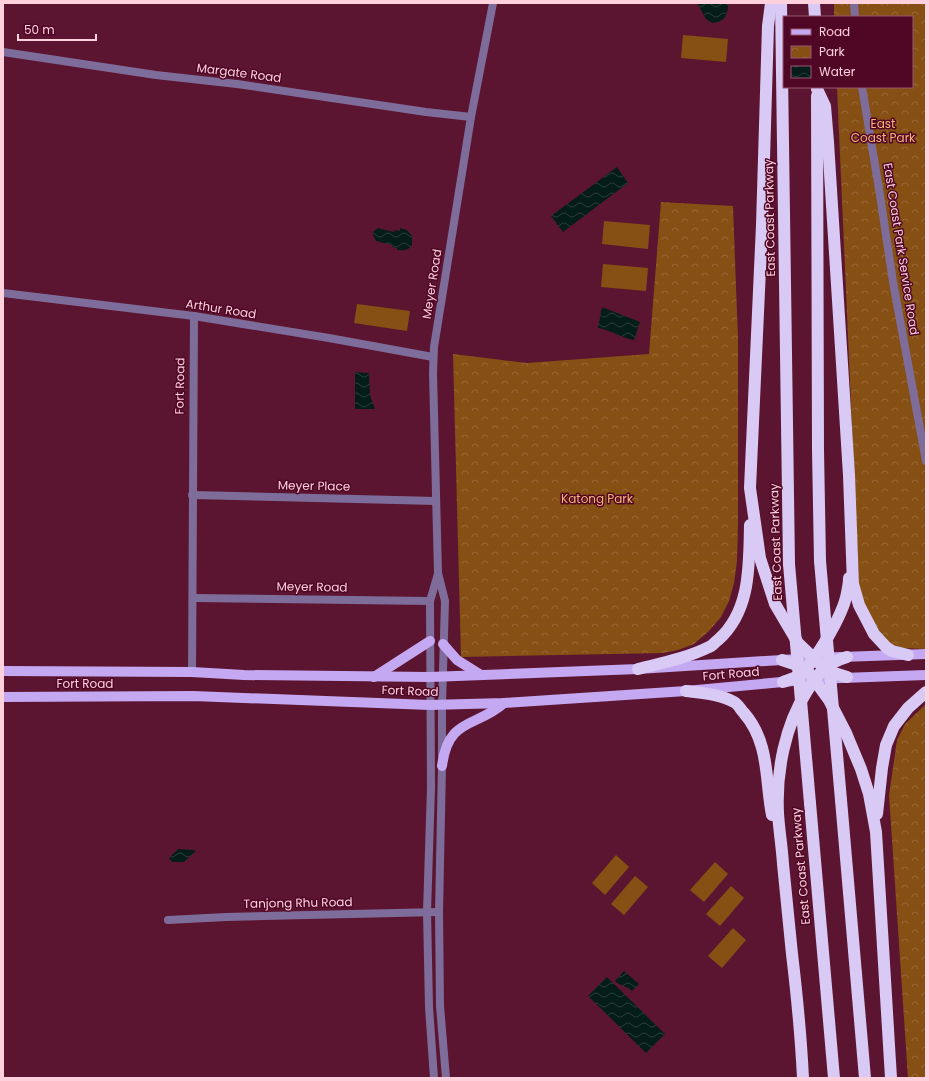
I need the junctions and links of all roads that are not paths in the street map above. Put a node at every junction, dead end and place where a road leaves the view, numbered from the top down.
1 (493, 3) edge
2 (771, 3) edge
3 (781, 3) edge
4 (814, 3) edge
5 (854, 3) edge
6 (815, 16) edge
7 (855, 16) edge
8 (3, 52) edge
9 (817, 88) edge
10 (862, 88) edge
11 (471, 117) junction
12 (3, 293) edge
13 (194, 316) junction
14 (433, 357) junction
15 (926, 462) edge
16 (750, 488) junction
17 (192, 495) junction
18 (436, 501) junction
19 (851, 563) junction
20 (438, 573) junction
21 (193, 598) junction
22 (430, 601) junction
23 (430, 641) junction
24 (443, 644) junction
25 (926, 654) edge
26 (908, 655) junction
27 (847, 656) junction
28 (813, 658) junction
29 (782, 660) junction
30 (824, 668) junction
31 (638, 669) junction
32 (6, 670) edge
33 (804, 670) junction
34 (192, 672) junction
35 (481, 675) junction
36 (926, 675) edge
37 (374, 677) junction
38 (430, 677) junction
39 (443, 677) junction
40 (847, 677) junction
41 (814, 679) junction
42 (783, 682) junction
43 (686, 691) junction
44 (926, 692) edge
45 (3, 697) edge
46 (14, 698) junction
47 (3, 702) edge
48 (504, 703) junction
49 (430, 705) junction
50 (442, 705) junction
51 (442, 766) junction
52 (876, 832) junction
53 (783, 863) junction
54 (427, 912) junction
55 (439, 912) junction
56 (168, 920) dead end
57 (434, 1078) edge
58 (446, 1078) edge
59 (803, 1078) edge
60 (834, 1078) edge
61 (865, 1078) edge
62 (891, 1078) edge

1 - 11 street, Meyer Road
2 - 16 highway
3 - 60 highway, East Coast Parkway, bridge
4 - 6 highway
5 - 7 street
8 - 11 street, Margate Road
9 - 19 highway
9 - 61 highway, bridge
10 - 15 street, East Coast Park Service Road
11 - 14 street, Meyer Road
12 - 13 street, Arthur Road
13 - 14 street, Arthur Road
13 - 17 street, Fort Road
14 - 18 street, Meyer Road
16 - 28 highway
16 - 31 highway
17 - 18 street, Meyer Place
17 - 21 street, Fort Road
18 - 20 street, Meyer Road
19 - 26 highway
19 - 28 highway
20 - 22 street, Meyer Road
20 - 24 street, Meyer Road
21 - 22 street, Meyer Road
21 - 34 street, Fort Road
22 - 23 street, Meyer Road
23 - 37 main road
23 - 38 street, Meyer Road
24 - 35 main road
24 - 39 street, Meyer Road
25 - 26 main road, Fort Road
26 - 27 main road, Fort Road
27 - 28 main road, Fort Road
27 - 30 highway
28 - 29 main road, Fort Road
28 - 30 highway
28 - 33 highway
29 - 31 main road, Fort Road
29 - 33 highway
30 - 40 highway
30 - 41 highway
31 - 35 main road, Fort Road
32 - 34 main road, Fort Road
33 - 41 highway
33 - 42 highway
34 - 37 main road, Fort Road
35 - 39 main road, Fort Road
36 - 40 main road, Fort Road
37 - 38 main road, Fort Road
38 - 39 main road, Fort Road
38 - 49 street
39 - 50 street
40 - 41 main road, Fort Road
41 - 42 main road, Fort Road
41 - 52 highway
41 - 53 highway
42 - 43 main road, Fort Road
43 - 48 main road, Fort Road
43 - 53 highway
44 - 52 highway
45 - 46 main road, Fort Road
46 - 47 main road
46 - 49 main road, Fort Road
48 - 50 main road, Fort Road
48 - 51 main road
49 - 50 main road, Fort Road
49 - 54 street
50 - 51 street
51 - 55 street
52 - 62 highway
53 - 59 highway
54 - 55 street, Tanjong Rhu Road
54 - 56 street, Tanjong Rhu Road
54 - 57 street
55 - 58 street

